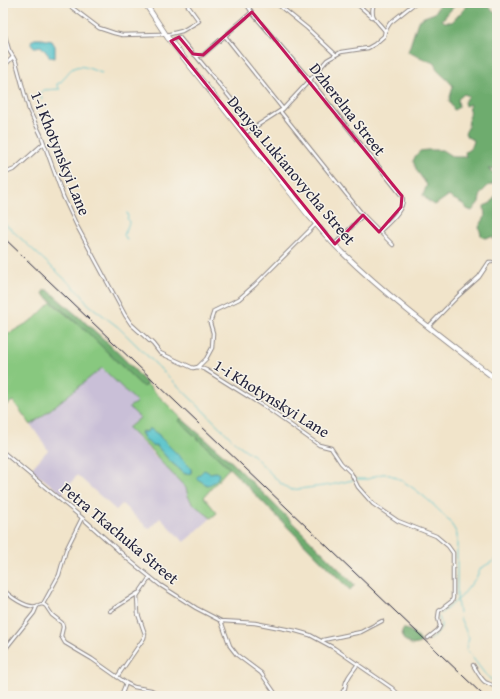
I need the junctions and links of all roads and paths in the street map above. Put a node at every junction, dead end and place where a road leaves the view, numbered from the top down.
1 (66, 3) edge
2 (145, 3) edge
3 (186, 3) edge
4 (246, 3) edge
5 (276, 3) edge
6 (356, 3) edge
7 (374, 3) edge
8 (415, 3) edge
9 (252, 12) junction
10 (373, 17) junction
11 (3, 29) edge
12 (385, 31) junction
13 (166, 35) junction
14 (225, 36) junction
15 (171, 41) junction
16 (335, 54) junction
17 (196, 56) junction
18 (13, 58) junction
19 (3, 67) edge
20 (310, 80) junction
21 (282, 110) junction
22 (255, 128) junction
23 (244, 134) junction
24 (44, 143) junction
25 (3, 174) edge
26 (363, 215) junction
27 (316, 224) junction
28 (379, 232) junction
29 (335, 244) junction
30 (392, 245) dead end
31 (492, 262) dead end
32 (428, 327) junction
33 (198, 367) junction
34 (497, 380) edge
35 (3, 452) edge
36 (82, 518) junction
37 (150, 577) junction
38 (3, 590) edge
39 (138, 593) junction
40 (43, 604) junction
41 (37, 606) junction
42 (110, 611) dead end
43 (221, 621) junction
44 (382, 621) dead end
45 (428, 638) dead end
46 (323, 641) junction
47 (3, 654) edge
48 (358, 664) junction
49 (473, 665) dead end
50 (117, 677) junction
51 (126, 683) junction
52 (497, 688) edge
53 (342, 693) dead end
54 (121, 696) edge
55 (162, 696) edge
56 (277, 696) edge
57 (400, 696) edge

1 - 13 street
2 - 13 highway, Denysa Lukianovycha Street
3 - 13 street
4 - 9 street, Dzherelna Street
5 - 16 street
6 - 10 street
7 - 10 street
8 - 12 street
9 - 14 street
9 - 20 street, Dzherelna Street
10 - 12 street
11 - 18 street, 1-i Khotynskyi Lane
12 - 16 street
13 - 15 highway, Denysa Lukianovycha Street
14 - 17 street
14 - 21 street
15 - 17 street
15 - 23 highway, Denysa Lukianovycha Street
16 - 20 street
17 - 22 street
18 - 19 street
18 - 24 street, 1-i Khotynskyi Lane
20 - 21 street
20 - 28 street, Dzherelna Street
21 - 22 street
21 - 26 street
22 - 23 street
23 - 27 highway, Denysa Lukianovycha Street
24 - 25 street
24 - 33 street, 1-i Khotynskyi Lane
26 - 28 street
26 - 29 street
27 - 29 highway, Denysa Lukianovycha Street
27 - 33 street
28 - 30 street
29 - 32 highway, Denysa Lukianovycha Street
31 - 32 street
32 - 34 highway, Denysa Lukianovycha Street
33 - 45 street, 1-i Khotynskyi Lane
35 - 36 street, Petra Tkachuka Street
36 - 37 street, Petra Tkachuka Street
36 - 40 street
37 - 39 street
37 - 43 street, Petra Tkachuka Street
38 - 41 street
39 - 42 street
39 - 50 street
40 - 41 street
40 - 50 street
41 - 47 street
43 - 46 street, Petra Tkachuka Street
43 - 56 street
44 - 46 street
46 - 48 street, Petra Tkachuka Street
48 - 53 street
48 - 57 street, Petra Tkachuka Street
49 - 52 street
50 - 51 street
51 - 54 street
51 - 55 street

